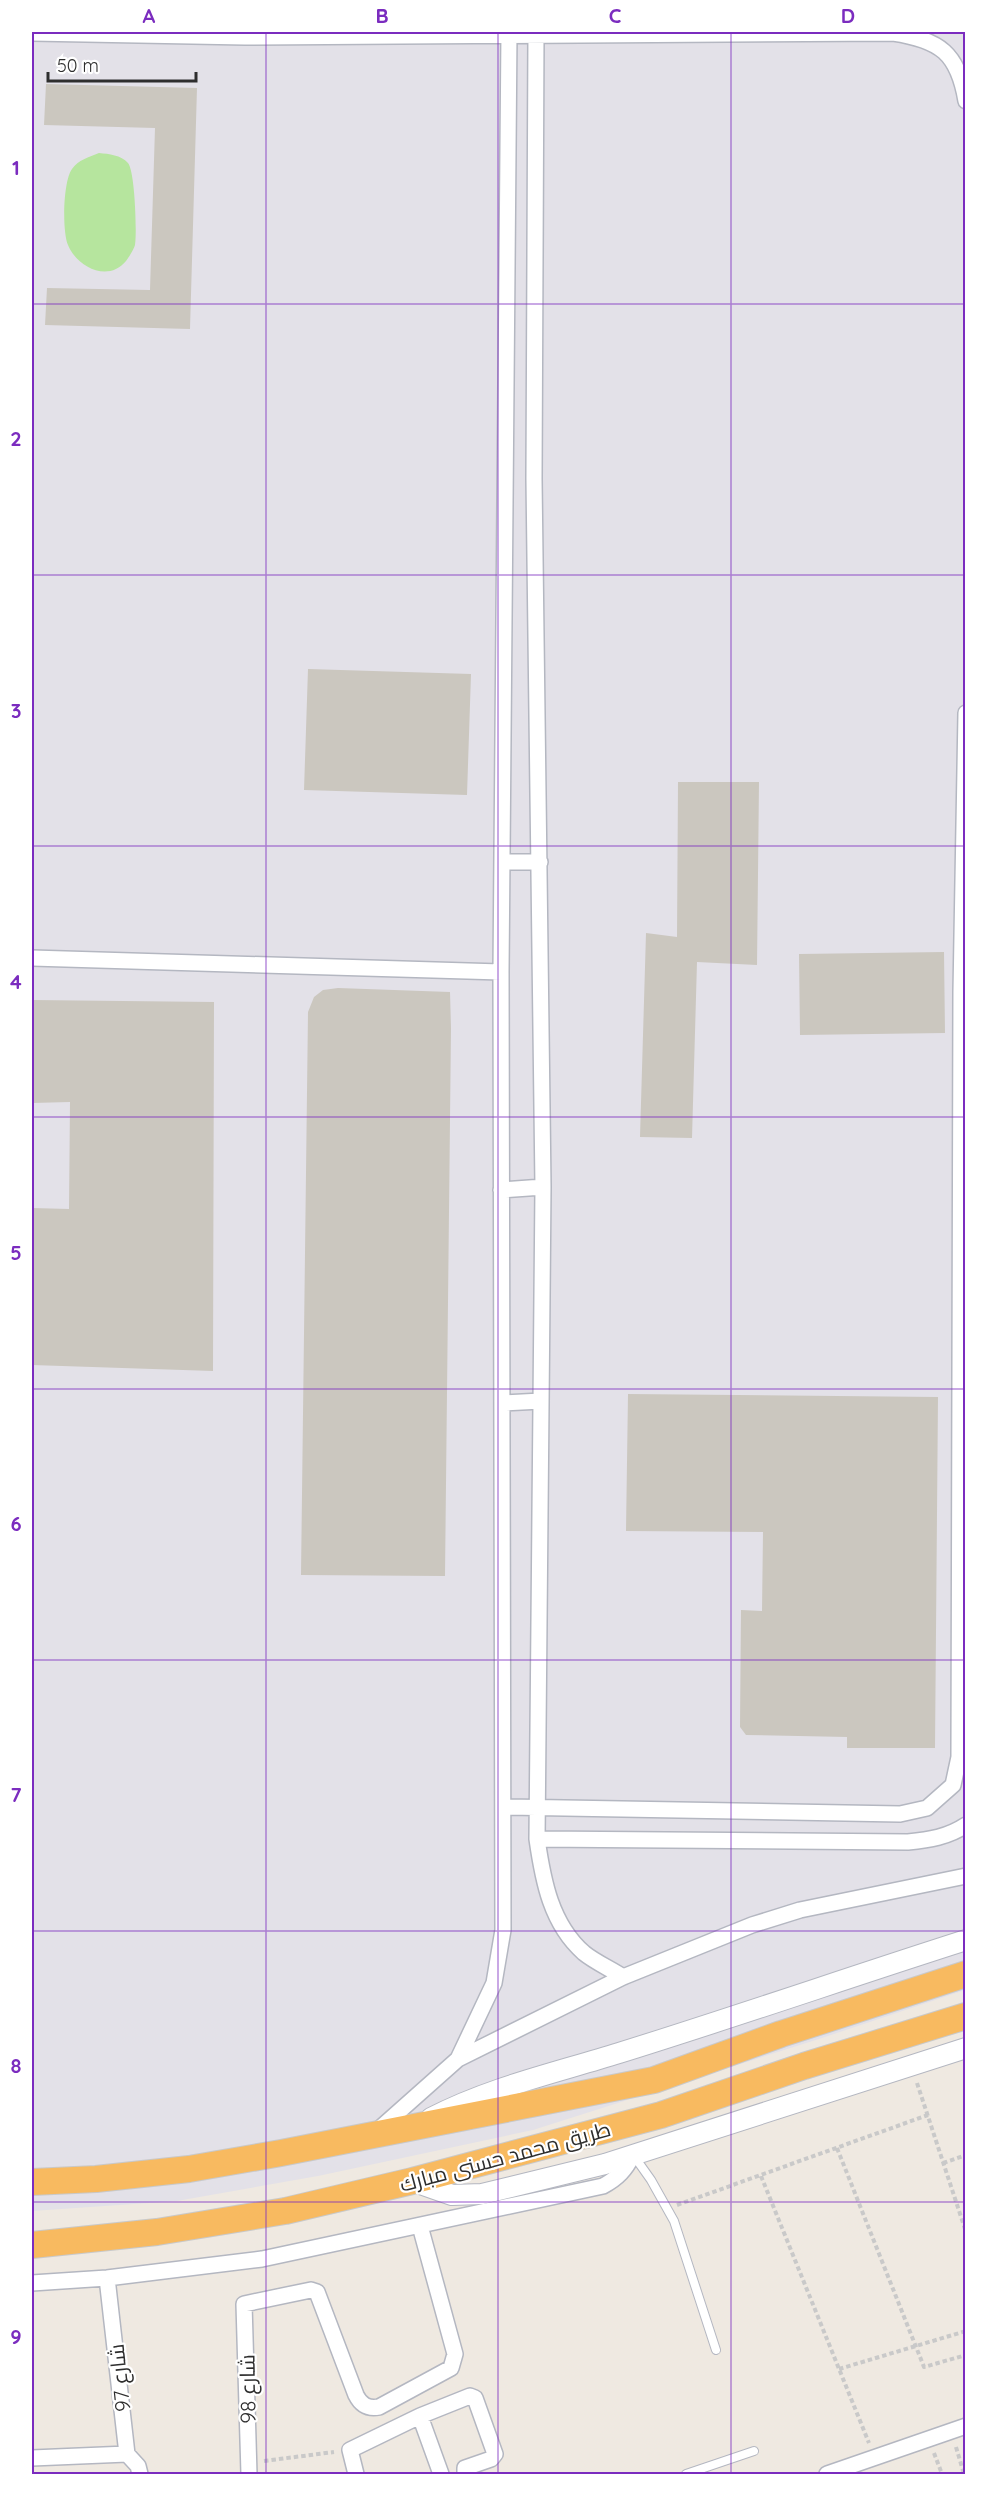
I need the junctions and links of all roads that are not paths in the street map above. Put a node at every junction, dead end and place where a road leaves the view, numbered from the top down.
1 (780, 32) edge
2 (32, 33) edge
3 (509, 33) edge
4 (536, 33) edge
5 (245, 34) edge
6 (966, 101) edge
7 (966, 713) edge
8 (502, 862) junction
9 (540, 862) junction
10 (32, 958) edge
11 (964, 965) edge
12 (501, 972) junction
13 (543, 1187) junction
14 (501, 1190) junction
15 (542, 1401) junction
16 (502, 1403) junction
17 (504, 1807) junction
18 (537, 1808) junction
19 (966, 1825) edge
20 (537, 1839) junction
21 (966, 1876) edge
22 (966, 1940) edge
23 (966, 1974) edge
24 (623, 1977) junction
25 (966, 2016) edge
26 (966, 2048) edge
27 (458, 2059) junction
28 (412, 2128) junction
29 (373, 2135) junction
30 (633, 2155) junction
31 (412, 2181) junction
32 (32, 2182) edge
33 (420, 2226) junction
34 (32, 2246) edge
35 (107, 2278) junction
36 (32, 2283) edge
37 (716, 2350) dead end
38 (420, 2416) junction
39 (966, 2426) edge
40 (754, 2451) dead end
41 (127, 2454) junction
42 (32, 2458) edge
43 (249, 2469) edge
44 (140, 2475) edge
45 (356, 2475) edge
46 (441, 2475) edge
47 (465, 2475) edge
48 (686, 2475) edge
49 (827, 2475) edge

1 - 4 street
1 - 6 street
2 - 5 street
3 - 4 street
3 - 5 street
3 - 8 street
4 - 9 street
7 - 11 street
8 - 9 street
8 - 12 street
9 - 13 street
10 - 12 street
11 - 18 street
12 - 14 street
13 - 14 street
13 - 15 street
14 - 16 street
15 - 16 street
15 - 18 street
16 - 17 street
17 - 18 street
17 - 27 street
18 - 20 street
19 - 20 street
20 - 24 street
21 - 24 street
22 - 28 street
23 - 28 highway, طريق محمد حسنى مبارك
24 - 27 street
25 - 31 highway, طريق محمد حسنى مبارك
26 - 30 street
27 - 29 street
28 - 29 highway, طريق محمد حسنى مبارك
29 - 32 highway, طريق محمد حسنى مبارك
30 - 31 street
30 - 33 street
30 - 37 lane
31 - 34 highway, طريق محمد حسنى مبارك
33 - 35 street
33 - 43 street, شارع 98
35 - 36 street
35 - 41 street, شارع 97
38 - 45 street
38 - 46 street
38 - 47 street
39 - 49 street
40 - 48 lane
41 - 42 street
41 - 44 street, شارع 97

